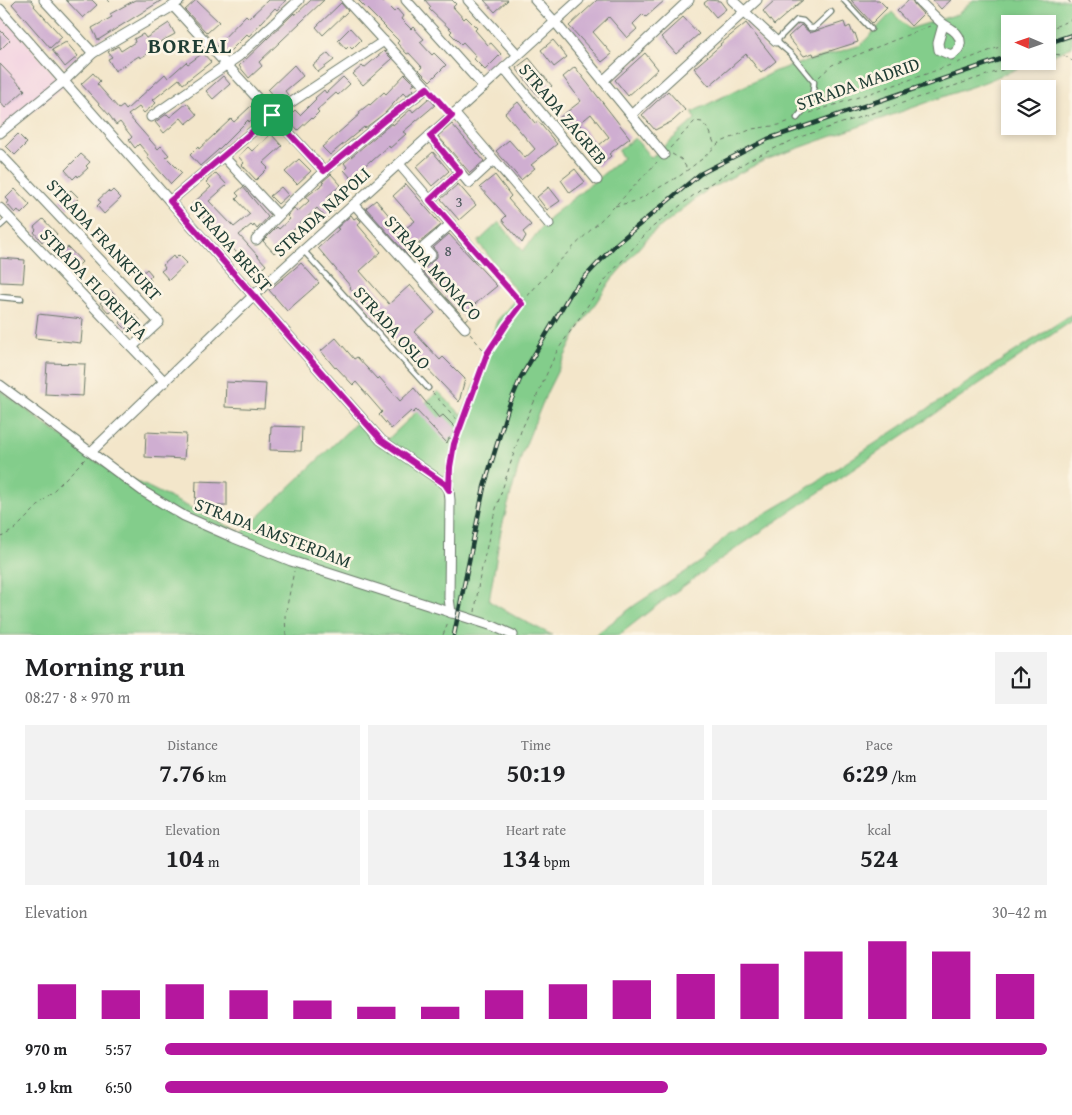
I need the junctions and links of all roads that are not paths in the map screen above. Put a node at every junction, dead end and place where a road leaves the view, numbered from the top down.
1 (44, 0) edge
2 (180, 0) edge
3 (299, 0) edge
4 (346, 0) edge
5 (406, 0) edge
6 (468, 0) edge
7 (535, 0) edge
8 (579, 0) edge
9 (690, 0) edge
10 (732, 0) edge
11 (757, 0) edge
12 (844, 0) edge
13 (918, 0) edge
14 (173, 6) junction
15 (0, 9) edge
16 (744, 12) junction
17 (831, 12) dead end
18 (555, 22) junction
19 (942, 23) road end
20 (871, 29) dead end
21 (384, 41) junction
22 (776, 41) junction
23 (93, 53) junction
24 (518, 55) junction
25 (226, 64) junction
26 (504, 68) junction
27 (64, 81) junction
28 (603, 81) junction
29 (484, 87) junction
30 (272, 115) junction
31 (453, 115) junction
32 (631, 115) junction
33 (152, 117) dead end
34 (797, 118) road end
35 (0, 133) edge
36 (430, 136) junction
37 (0, 154) edge
38 (664, 155) road end
39 (223, 156) junction
40 (494, 160) junction
41 (399, 164) junction
42 (324, 171) junction
43 (460, 172) junction
44 (597, 180) dead end
45 (430, 200) junction
46 (170, 201) junction
47 (354, 204) junction
48 (0, 208) edge
49 (278, 215) junction
50 (9, 218) junction
51 (451, 224) junction
52 (549, 224) dead end
53 (0, 226) edge
54 (256, 240) dead end
55 (304, 250) junction
56 (480, 258) road end
57 (413, 271) junction
58 (253, 296) junction
59 (0, 297) edge
60 (21, 299) dead end
61 (464, 328) road end
62 (132, 347) junction
63 (165, 382) junction
64 (0, 385) edge
65 (428, 388) road end
66 (91, 452) junction
67 (451, 613) junction
68 (513, 635) edge

1 - 23 street
2 - 14 street
3 - 25 street
4 - 21 street
5 - 29 street
6 - 24 street
7 - 18 street
8 - 18 street, STRADA NAPOLI
9 - 28 street
10 - 16 street
11 - 16 street
12 - 20 lane
13 - 19 street
14 - 23 street
14 - 25 street
15 - 27 street, STRADA BREST
16 - 22 street
16 - 32 street
17 - 22 lane
18 - 24 street, STRADA NAPOLI
18 - 28 street
21 - 30 street
21 - 42 street
22 - 34 lane
23 - 27 street
24 - 26 street, STRADA NAPOLI
25 - 30 street
25 - 33 street
26 - 29 street, STRADA NAPOLI
26 - 44 street, STRADA ZAGREB
27 - 35 street
27 - 46 street, STRADA BREST
28 - 32 street
29 - 31 street, STRADA NAPOLI
30 - 39 street
30 - 42 street
31 - 36 street, STRADA NAPOLI
31 - 40 street
32 - 38 street
36 - 41 street, STRADA NAPOLI
36 - 43 street
37 - 62 street, STRADA FRANKFURT
39 - 46 street
39 - 49 street
40 - 43 street
40 - 52 street
41 - 45 street
41 - 47 street, STRADA NAPOLI
42 - 49 street
43 - 45 street
45 - 51 street
46 - 58 street, STRADA BREST
47 - 55 street, STRADA NAPOLI
47 - 57 street, STRADA MONACO
48 - 50 street, STRADA FLORENȚA
49 - 54 street
50 - 53 lane
50 - 62 street, STRADA FLORENȚA
51 - 56 street
51 - 57 street
55 - 58 street, STRADA NAPOLI
55 - 65 lane, STRADA OSLO
57 - 61 street, STRADA MONACO
58 - 63 street, STRADA NAPOLI
58 - 67 street, STRADA BREST
59 - 60 lane
62 - 63 street, STRADA FLORENȚA
63 - 66 street, STRADA NAPOLI
64 - 66 street, STRADA AMSTERDAM
66 - 67 street, STRADA AMSTERDAM
67 - 68 street, STRADA AMSTERDAM

